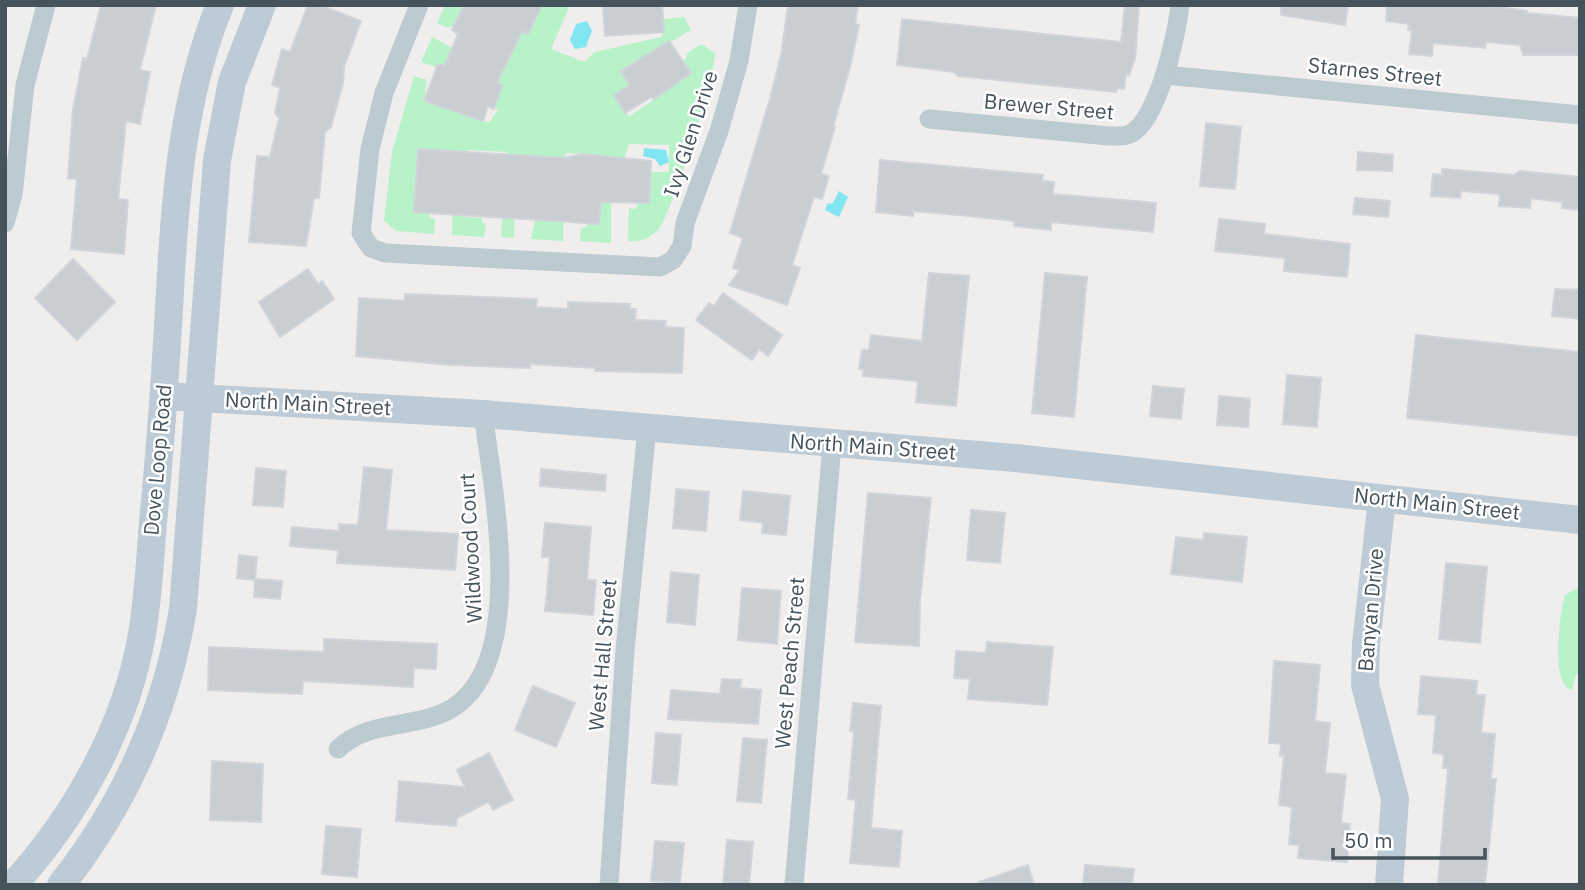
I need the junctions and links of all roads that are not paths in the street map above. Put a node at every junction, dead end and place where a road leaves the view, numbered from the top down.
1 (46, 5) edge
2 (220, 5) edge
3 (262, 5) edge
4 (748, 5) edge
5 (1180, 5) edge
6 (417, 6) edge
7 (1165, 75) junction
8 (1580, 115) edge
9 (929, 120) dead end
10 (6, 223) edge
11 (164, 396) junction
12 (199, 398) junction
13 (483, 414) junction
14 (647, 429) junction
15 (832, 445) junction
16 (1381, 499) junction
17 (1580, 520) edge
18 (338, 749) dead end
19 (13, 885) edge
20 (61, 885) edge
21 (609, 885) edge
22 (793, 885) edge
23 (1389, 885) edge

1 - 10 street
2 - 11 main road, Dove Loop Road
3 - 12 main road, Dove Loop Road
4 - 6 street, Ivy Glen Drive
5 - 7 street
7 - 8 street, Starnes Street
7 - 9 street, Brewer Street
11 - 12 main road, North Main Street
11 - 19 main road, Dove Loop Road
12 - 13 main road, North Main Street
12 - 20 main road, Dove Loop Road
13 - 14 main road, North Main Street
13 - 18 street, Wildwood Court
14 - 15 main road, North Main Street
14 - 21 street, West Hall Street
15 - 16 main road, North Main Street
15 - 22 street, West Peach Street
16 - 17 main road, North Main Street
16 - 23 main road, Banyan Drive

